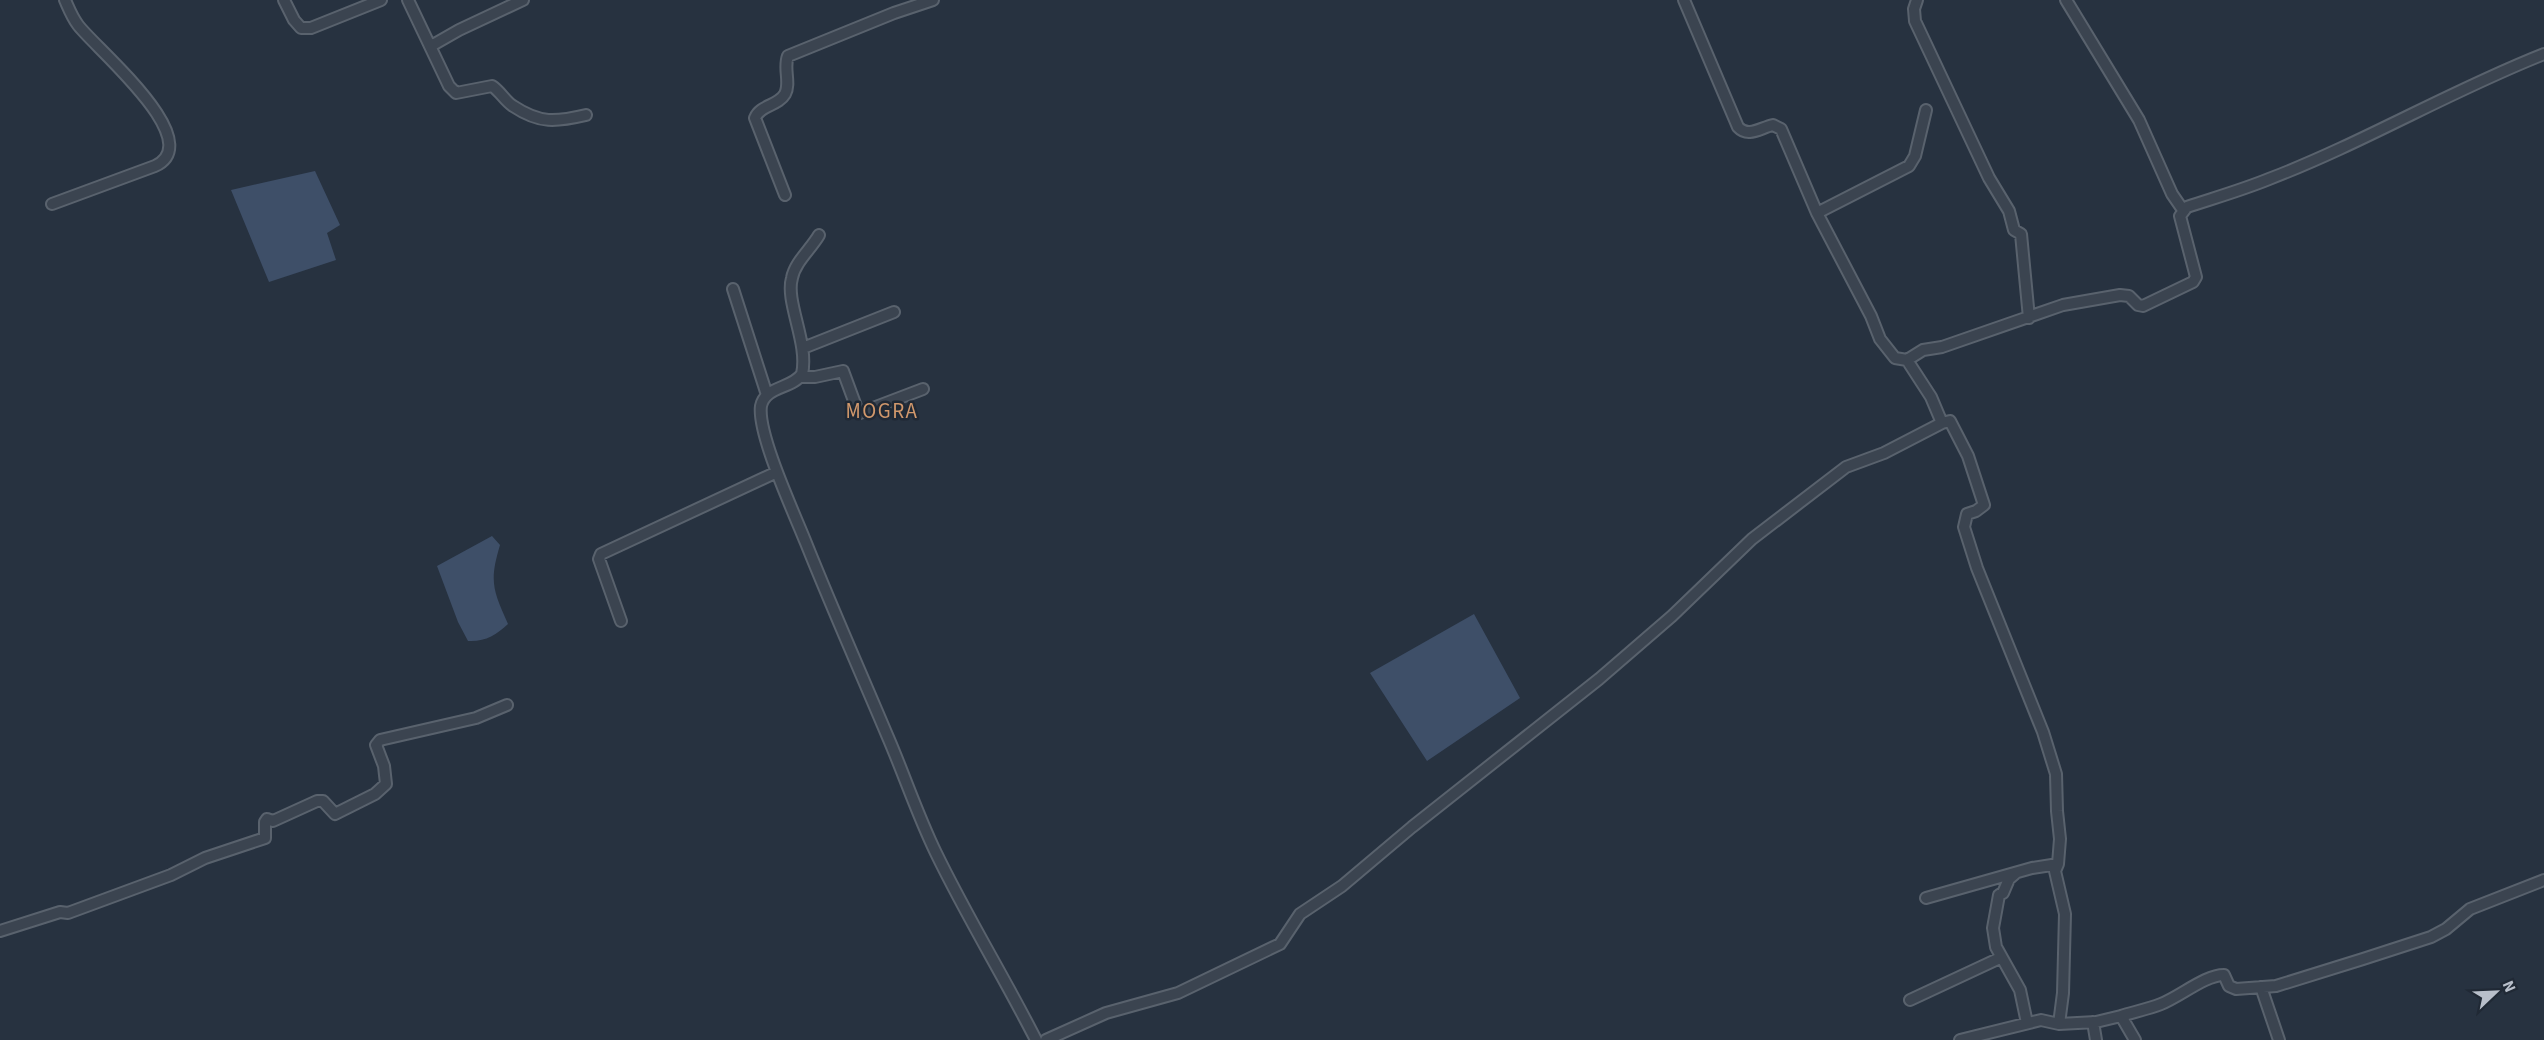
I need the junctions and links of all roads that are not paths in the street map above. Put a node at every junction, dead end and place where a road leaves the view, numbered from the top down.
1 (65, 0) edge
2 (284, 0) edge
3 (381, 0) edge
4 (408, 0) edge
5 (523, 0) edge
6 (933, 0) edge
7 (1684, 0) edge
8 (1917, 0) edge
9 (2066, 0) edge
10 (910, 4) edge
11 (431, 46) junction
12 (2544, 54) edge
13 (1926, 110) dead end
14 (586, 116) dead end
15 (785, 195) dead end
16 (52, 204) dead end
17 (2183, 210) junction
18 (1817, 213) junction
19 (819, 235) dead end
20 (733, 289) dead end
21 (894, 312) dead end
22 (2029, 318) junction
23 (803, 348) junction
24 (1907, 360) junction
25 (800, 377) junction
26 (923, 389) dead end
27 (767, 395) junction
28 (1942, 423) junction
29 (777, 472) junction
30 (621, 621) dead end
31 (507, 705) dead end
32 (2058, 864) junction
33 (2016, 873) junction
34 (2544, 880) edge
35 (1926, 898) dead end
36 (0, 931) edge
37 (2000, 958) junction
38 (2261, 987) junction
39 (1910, 1000) dead end
40 (2121, 1016) junction
41 (2095, 1022) junction
42 (2027, 1023) junction
43 (2059, 1024) junction
44 (1036, 1040) edge
45 (1046, 1040) edge
46 (1960, 1040) edge
47 (2096, 1040) edge
48 (2135, 1040) edge
49 (2279, 1040) edge

1 - 16 street
2 - 3 street
4 - 11 street
5 - 11 street
6 - 10 street
7 - 18 street
8 - 22 street
9 - 17 street
10 - 15 street
11 - 14 street
12 - 17 street
13 - 18 street
17 - 22 street
18 - 24 street
19 - 23 street
20 - 27 street
21 - 23 street
22 - 24 street
23 - 25 street
24 - 28 street
25 - 26 street
25 - 27 street
27 - 29 street
28 - 32 street
28 - 45 street
29 - 30 street
29 - 44 street
31 - 36 street
32 - 33 street
32 - 43 street
33 - 35 street
33 - 37 street
34 - 38 street
37 - 39 street
37 - 42 street
38 - 40 street
38 - 49 street
40 - 41 street
40 - 48 street
41 - 43 street
41 - 47 street
42 - 43 street
42 - 46 street

